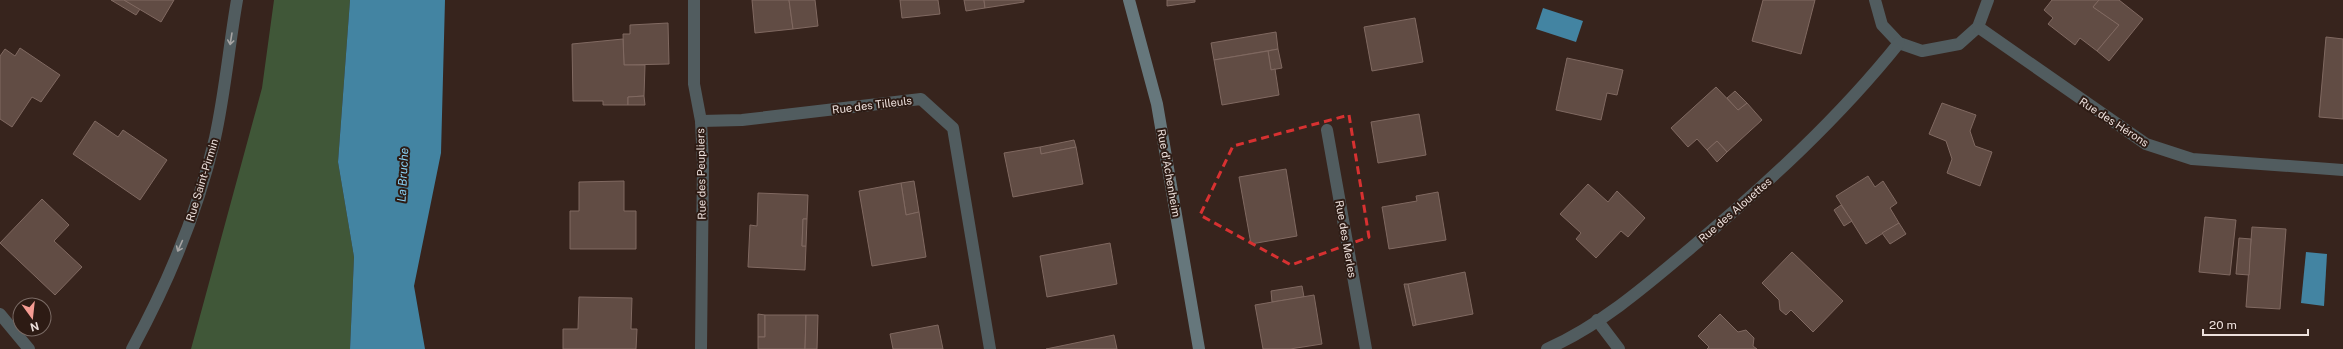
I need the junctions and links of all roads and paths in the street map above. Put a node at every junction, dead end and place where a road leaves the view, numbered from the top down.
1 (237, 0) edge
2 (694, 0) edge
3 (1130, 0) edge
4 (1875, 0) edge
5 (1988, 0) edge
6 (1978, 27) junction
7 (1899, 43) junction
8 (701, 121) junction
9 (1327, 130) dead end
10 (2343, 170) edge
11 (0, 314) edge
12 (1597, 320) junction
13 (29, 349) edge
14 (132, 349) edge
15 (701, 349) edge
16 (990, 349) edge
17 (1200, 349) edge
18 (1366, 349) edge
19 (1546, 349) edge
20 (1619, 349) edge

1 -> 14 street, Rue Saint-Pirmin
2 - 8 street, Rue des Peupliers
3 - 17 main road, Rue d'Achenheim
4 - 7 street
5 - 6 street
6 - 7 street
6 - 10 street, Rue des Hérons
7 - 12 street, Rue des Alouettes
8 - 15 street, Rue des Peupliers
8 - 16 street, Rue des Tilleuls
9 - 18 street, Rue des Merles
11 - 13 street
12 - 19 street, Rue des Alouettes
12 - 20 street

